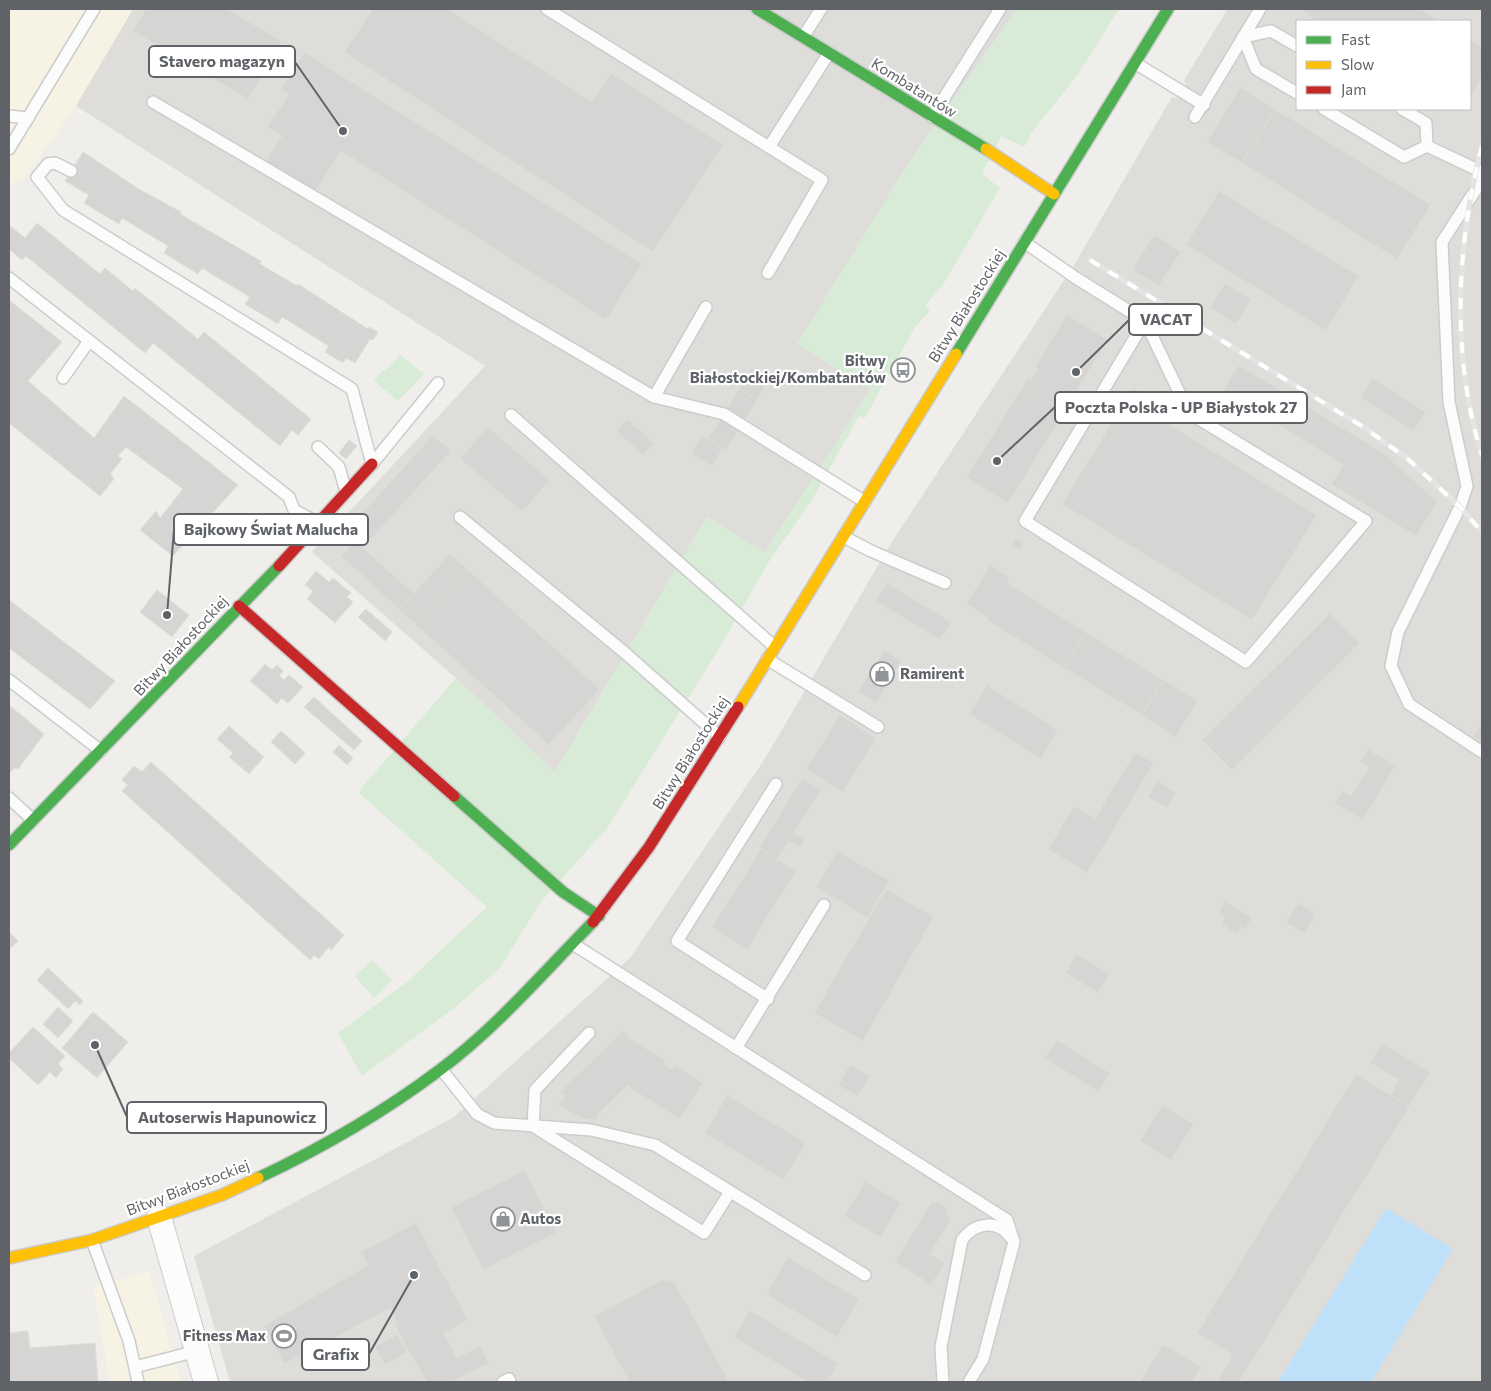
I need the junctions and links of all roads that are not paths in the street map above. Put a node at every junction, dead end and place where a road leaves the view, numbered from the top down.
1 (94, 9) edge
2 (547, 9) edge
3 (757, 9) edge
4 (821, 9) edge
5 (1000, 9) edge
6 (1168, 9) edge
7 (1260, 9) edge
8 (803, 37) junction
9 (1243, 37) junction
10 (1296, 45) edge
11 (829, 53) junction
12 (1134, 62) junction
13 (1296, 92) edge
14 (153, 102) dead end
15 (1204, 106) junction
16 (1326, 110) edge
17 (1404, 110) edge
18 (9, 116) edge
19 (932, 117) junction
20 (1195, 117) dead end
21 (28, 118) junction
22 (1427, 146) junction
23 (769, 147) junction
24 (9, 149) edge
25 (71, 171) dead end
26 (1482, 172) edge
27 (1482, 180) edge
28 (1054, 194) junction
29 (1024, 242) junction
30 (768, 273) dead end
31 (9, 278) edge
32 (706, 306) dead end
33 (1145, 321) junction
34 (89, 341) junction
35 (63, 378) dead end
36 (438, 383) dead end
37 (654, 397) junction
38 (511, 415) dead end
39 (318, 448) dead end
40 (372, 464) junction
41 (346, 493) junction
42 (865, 502) junction
43 (460, 517) dead end
44 (320, 524) junction
45 (844, 537) junction
46 (945, 583) dead end
47 (239, 606) junction
48 (775, 647) junction
49 (767, 659) junction
50 (9, 680) edge
51 (878, 727) dead end
52 (720, 737) junction
53 (101, 752) junction
54 (1482, 752) edge
55 (776, 784) dead end
56 (9, 798) edge
57 (33, 820) junction
58 (9, 845) edge
59 (824, 905) dead end
60 (598, 916) junction
61 (573, 944) junction
62 (768, 1000) junction
63 (589, 1033) dead end
64 (736, 1048) junction
65 (441, 1069) junction
66 (533, 1126) junction
67 (730, 1192) junction
68 (159, 1217) junction
69 (92, 1240) junction
70 (1014, 1242) junction
71 (9, 1258) edge
72 (865, 1276) dead end
73 (197, 1351) junction
74 (135, 1367) junction
75 (138, 1382) edge
76 (206, 1382) edge
77 (503, 1382) edge
78 (510, 1382) edge
79 (943, 1382) edge
80 (968, 1382) edge

1 - 21 lane
2 - 23 lane
3 - 8 street, Kombatantów
4 - 8 lane
5 - 19 lane
6 - 12 street, Bitwy Białostockiej
7 - 9 lane
8 - 11 street, Kombatantów
9 - 10 lane
9 - 13 lane
9 - 15 lane
11 - 19 street, Kombatantów
11 - 23 lane
12 - 15 lane
12 - 28 street, Bitwy Białostockiej
14 - 37 lane
15 - 20 lane
16 - 22 lane
17 - 22 lane
18 - 21 lane
19 - 28 street, Kombatantów
21 - 24 lane
22 - 26 lane
23 - 30 lane
25 - 40 lane
27 - 54 lane
28 - 29 street, Bitwy Białostockiej
29 - 33 lane
29 - 42 street, Bitwy Białostockiej
31 - 34 lane
32 - 37 lane
33 - 33 lane
34 - 35 lane
34 - 44 lane
36 - 40 lane
37 - 42 lane
38 - 48 lane
39 - 41 lane
40 - 41 street, Bitwy Białostockiej
41 - 44 street, Bitwy Białostockiej
42 - 45 street, Bitwy Białostockiej
43 - 52 lane
44 - 47 street, Bitwy Białostockiej
45 - 46 lane
45 - 48 street, Bitwy Białostockiej
47 - 53 street, Bitwy Białostockiej
47 - 60 street
48 - 49 street, Bitwy Białostockiej
49 - 51 lane
49 - 52 street, Bitwy Białostockiej
50 - 53 lane
52 - 60 street, Bitwy Białostockiej
53 - 57 street, Bitwy Białostockiej
55 - 62 lane
56 - 57 lane
57 - 58 street, Bitwy Białostockiej
59 - 62 lane
60 - 61 street, Bitwy Białostockiej
61 - 64 lane
61 - 65 street, Bitwy Białostockiej
62 - 64 lane
63 - 66 lane
64 - 70 lane
65 - 66 lane
65 - 68 street, Bitwy Białostockiej
66 - 67 lane
66 - 67 lane
67 - 72 lane
68 - 69 street, Bitwy Białostockiej
68 - 73 street
69 - 71 street, Bitwy Białostockiej
69 - 74 lane
70 - 79 lane
70 - 80 lane
73 - 74 lane
73 - 76 street
74 - 75 lane
77 - 78 lane

